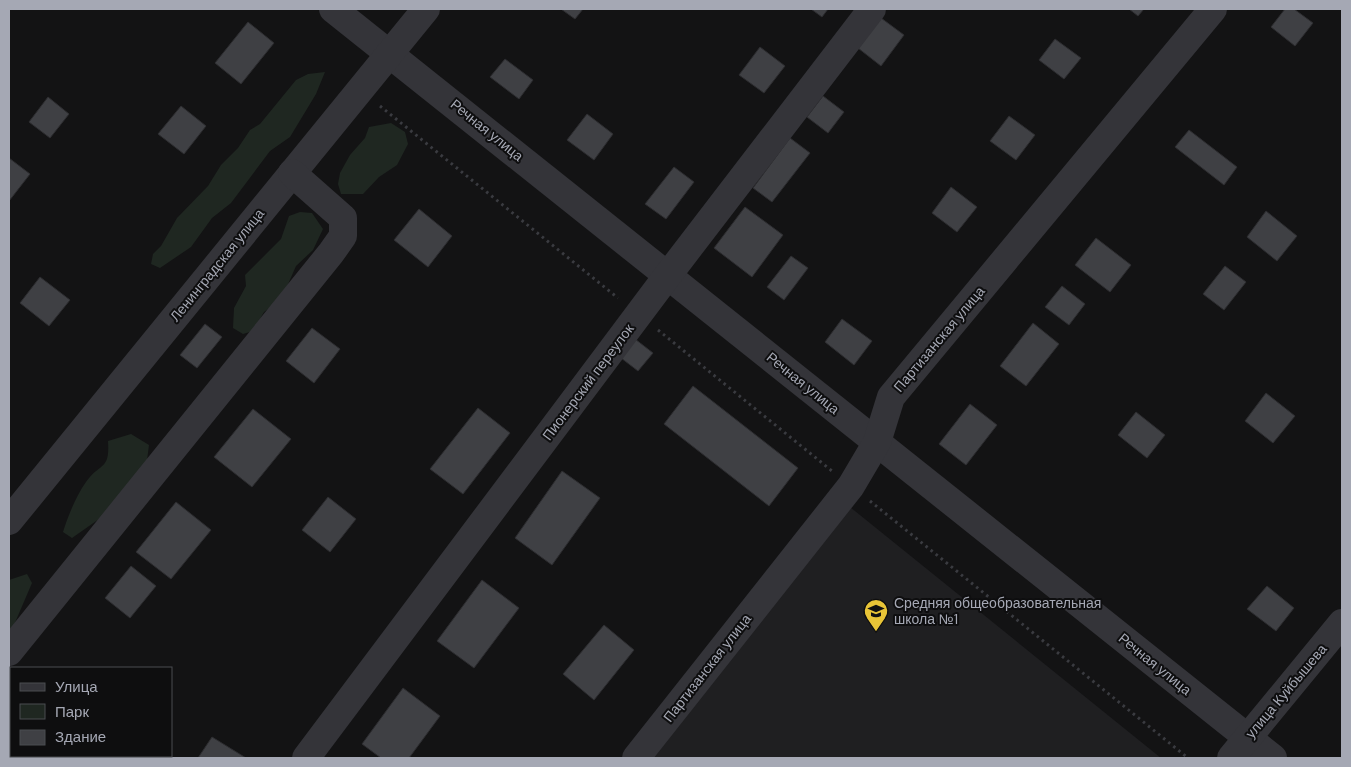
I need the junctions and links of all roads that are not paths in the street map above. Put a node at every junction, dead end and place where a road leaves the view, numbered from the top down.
1 (332, 9) edge
2 (426, 9) edge
3 (872, 9) edge
4 (1213, 9) edge
5 (390, 53) junction
6 (292, 173) junction
7 (668, 275) junction
8 (877, 442) junction
9 (9, 521) edge
10 (1342, 623) edge
11 (9, 652) edge
12 (1239, 748) edge
13 (306, 758) edge
14 (636, 758) edge
15 (1273, 758) edge

1 - 5 street, Речная улица
2 - 5 street, Ленинградская улица
3 - 7 street, Пионерский переулок
4 - 8 street, Партизанская улица
5 - 6 street, Ленинградская улица
5 - 7 street, Речная улица
6 - 9 street, Ленинградская улица
6 - 11 street
7 - 8 street, Речная улица
7 - 13 street, Пионерский переулок
8 - 12 street, Речная улица
8 - 14 street, Партизанская улица
10 - 12 street, улица Куйбышева
12 - 15 street, Речная улица

